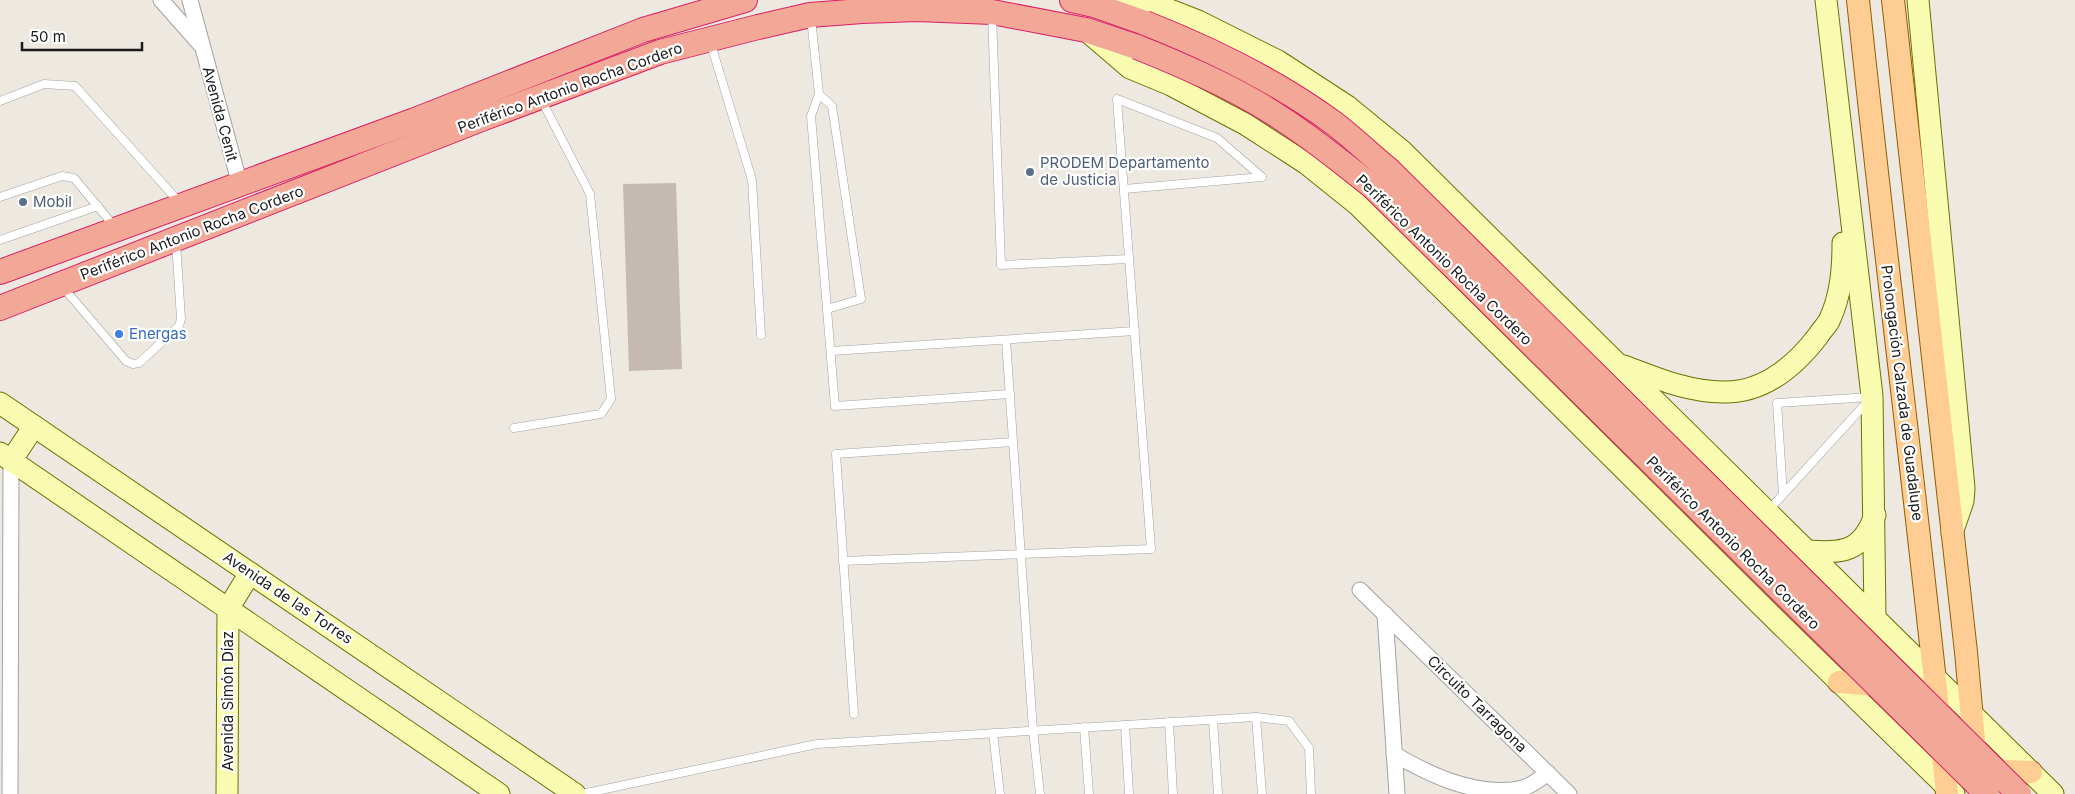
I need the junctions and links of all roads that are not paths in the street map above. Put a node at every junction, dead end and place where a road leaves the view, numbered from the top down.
1 (161, 0) edge
2 (190, 0) edge
3 (745, 0) edge
4 (1826, 0) edge
5 (1858, 0) edge
6 (1893, 0) edge
7 (1918, 0) edge
8 (1082, 2) edge
9 (992, 12) junction
10 (810, 15) junction
11 (1086, 30) junction
12 (710, 40) junction
13 (200, 44) junction
14 (819, 94) junction
15 (540, 97) junction
16 (0, 101) edge
17 (1845, 165) junction
18 (240, 185) junction
19 (1124, 188) junction
20 (0, 197) edge
21 (98, 206) junction
22 (182, 206) junction
23 (117, 230) junction
24 (176, 239) junction
25 (0, 240) edge
26 (1129, 259) junction
27 (0, 272) edge
28 (60, 285) junction
29 (0, 308) edge
30 (827, 309) junction
31 (1135, 331) junction
32 (761, 335) dead end
33 (1006, 340) junction
34 (831, 352) junction
35 (1616, 362) junction
36 (1010, 394) junction
37 (1872, 396) junction
38 (0, 403) edge
39 (34, 426) junction
40 (514, 428) dead end
41 (1013, 442) junction
42 (6, 457) edge
43 (1783, 494) junction
44 (1766, 512) junction
45 (1875, 513) junction
46 (1952, 533) junction
47 (1807, 551) junction
48 (1020, 554) junction
49 (843, 561) junction
50 (250, 573) junction
51 (1835, 579) junction
52 (1360, 590) dead end
53 (228, 609) junction
54 (1385, 614) junction
55 (1875, 618) junction
56 (1780, 624) junction
57 (1966, 652) junction
58 (1936, 676) junction
59 (1839, 682) junction
60 (1972, 713) junction
61 (854, 714) dead end
62 (1256, 717) junction
63 (1213, 720) junction
64 (1169, 722) junction
65 (1125, 725) junction
66 (1084, 727) junction
67 (1032, 730) junction
68 (993, 733) junction
69 (1394, 754) junction
70 (2031, 772) junction
71 (1548, 773) junction
72 (1980, 788) edge
73 (1949, 792) edge
74 (10, 794) edge
75 (227, 794) edge
76 (499, 794) edge
77 (576, 794) edge
78 (582, 794) edge
79 (1000, 794) edge
80 (1040, 794) edge
81 (1089, 794) edge
82 (1129, 794) edge
83 (1173, 794) edge
84 (1218, 794) edge
85 (1262, 794) edge
86 (1310, 794) edge
87 (1397, 794) edge
88 (1569, 794) edge
89 (2019, 794) edge
90 (2053, 794) edge

1 - 13 street, Avenida Cenit
2 - 13 street, Avenida Cenit
3 - 18 highway, Periférico Antonio Rocha Cordero
4 - 17 main road
5 - 58 main road, Prolongación Calzada de Guadalupe
6 - 46 main road
7 - 46 main road
8 - 35 main road
8 - 89 highway, Periférico Antonio Rocha Cordero, bridge
9 - 10 highway, Periférico Antonio Rocha Cordero
9 - 11 highway, Periférico Antonio Rocha Cordero
9 - 26 lane
10 - 12 highway, Periférico Antonio Rocha Cordero
10 - 14 lane
11 - 56 main road
11 - 72 highway, Periférico Antonio Rocha Cordero, bridge
12 - 15 highway, Periférico Antonio Rocha Cordero
12 - 32 lane
13 - 18 street, Avenida Cenit
14 - 30 lane
14 - 30 lane
15 - 24 highway, Periférico Antonio Rocha Cordero
15 - 40 lane
16 - 22 lane
17 - 35 main road
17 - 37 main road
18 - 22 highway, Periférico Antonio Rocha Cordero
19 - 19 lane
19 - 26 lane
20 - 21 lane
21 - 23 lane
21 - 25 lane
22 - 23 highway, Periférico Antonio Rocha Cordero
23 - 27 highway, Periférico Antonio Rocha Cordero
24 - 28 highway, Periférico Antonio Rocha Cordero
24 - 28 lane
26 - 31 lane
28 - 29 highway, Periférico Antonio Rocha Cordero
30 - 34 lane
31 - 33 lane
31 - 48 lane
33 - 34 lane
33 - 36 lane
34 - 36 lane
35 - 44 main road
36 - 41 lane
37 - 43 lane
37 - 43 lane
37 - 45 main road
38 - 39 main road, Avenida de las Torres
39 - 42 main road
39 - 50 main road, Avenida de las Torres
41 - 48 lane
41 - 49 lane
42 - 53 main road
42 - 74 street
43 - 44 lane
44 - 47 main road
45 - 47 main road
45 - 55 main road
46 - 57 main road
47 - 51 main road
48 - 49 lane
48 - 67 lane
49 - 61 lane
50 - 53 main road
50 - 77 main road, Avenida de las Torres
51 - 55 main road
51 - 56 main road
52 - 54 street, Circuito Tarragona
53 - 75 main road, Avenida Simón Díaz
53 - 76 main road
54 - 69 street
54 - 71 street, Circuito Tarragona
55 - 58 main road
56 - 59 main road
57 - 58 main road
57 - 60 main road
58 - 59 main road
58 - 60 main road
58 - 73 main road, Prolongación Calzada de Guadalupe
59 - 73 main road
60 - 70 main road
60 - 72 main road
62 - 63 lane
62 - 85 lane
62 - 86 lane
63 - 64 lane
63 - 84 lane
64 - 65 lane
64 - 83 lane
65 - 66 lane
65 - 82 lane
66 - 67 lane
66 - 81 lane
67 - 68 lane
67 - 80 lane
68 - 78 lane
68 - 79 lane
69 - 71 street
69 - 87 street
70 - 72 main road
70 - 90 main road
71 - 88 street, Circuito Tarragona
72 - 73 main road

